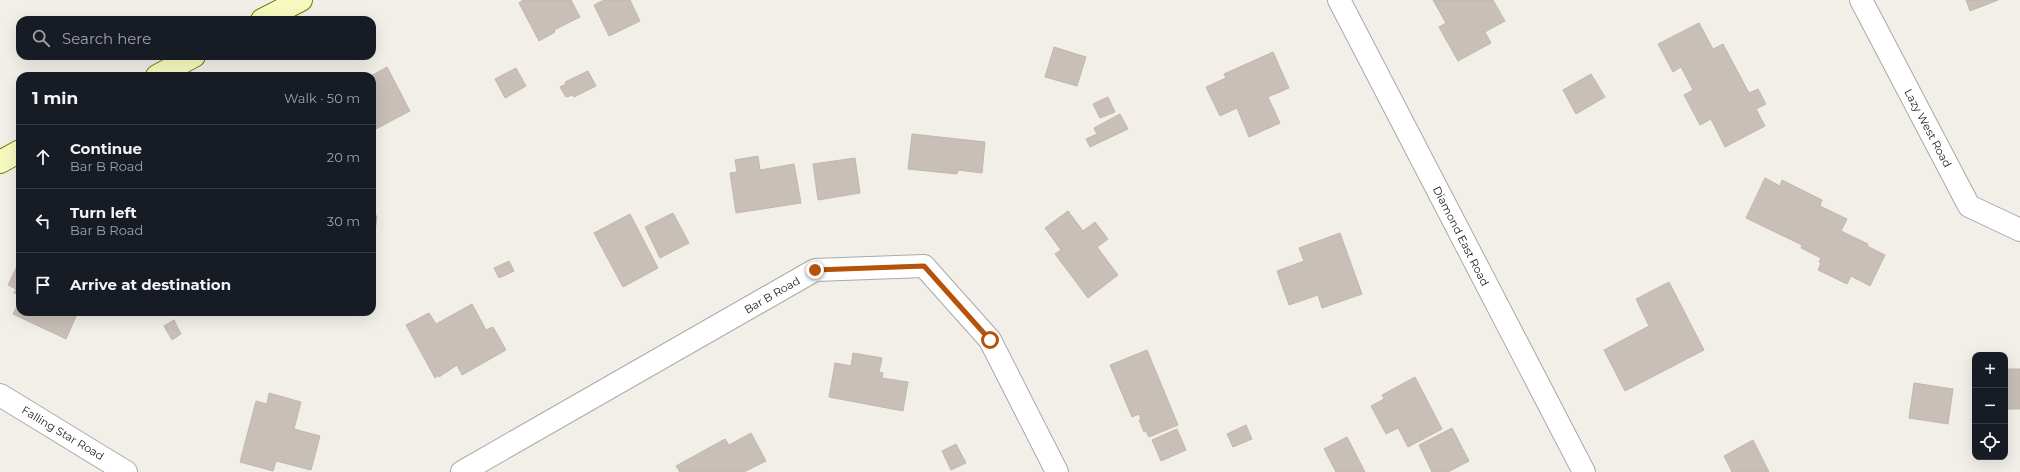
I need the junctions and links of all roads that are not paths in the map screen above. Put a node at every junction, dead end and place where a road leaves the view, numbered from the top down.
1 (301, 0) edge
2 (1339, 0) edge
3 (1861, 0) edge
4 (270, 16) edge
5 (187, 60) edge
6 (164, 72) edge
7 (16, 153) edge
8 (0, 162) edge
9 (2020, 230) edge
10 (0, 395) edge
11 (126, 472) edge
12 (462, 472) edge
13 (1057, 472) edge
14 (1584, 472) edge

1 - 4 main road
2 - 14 street, Diamond East Road
3 - 9 street, Lazy West Road
5 - 6 main road
7 - 8 main road
10 - 11 street, Falling Star Road
12 - 13 street, Bar B Road

